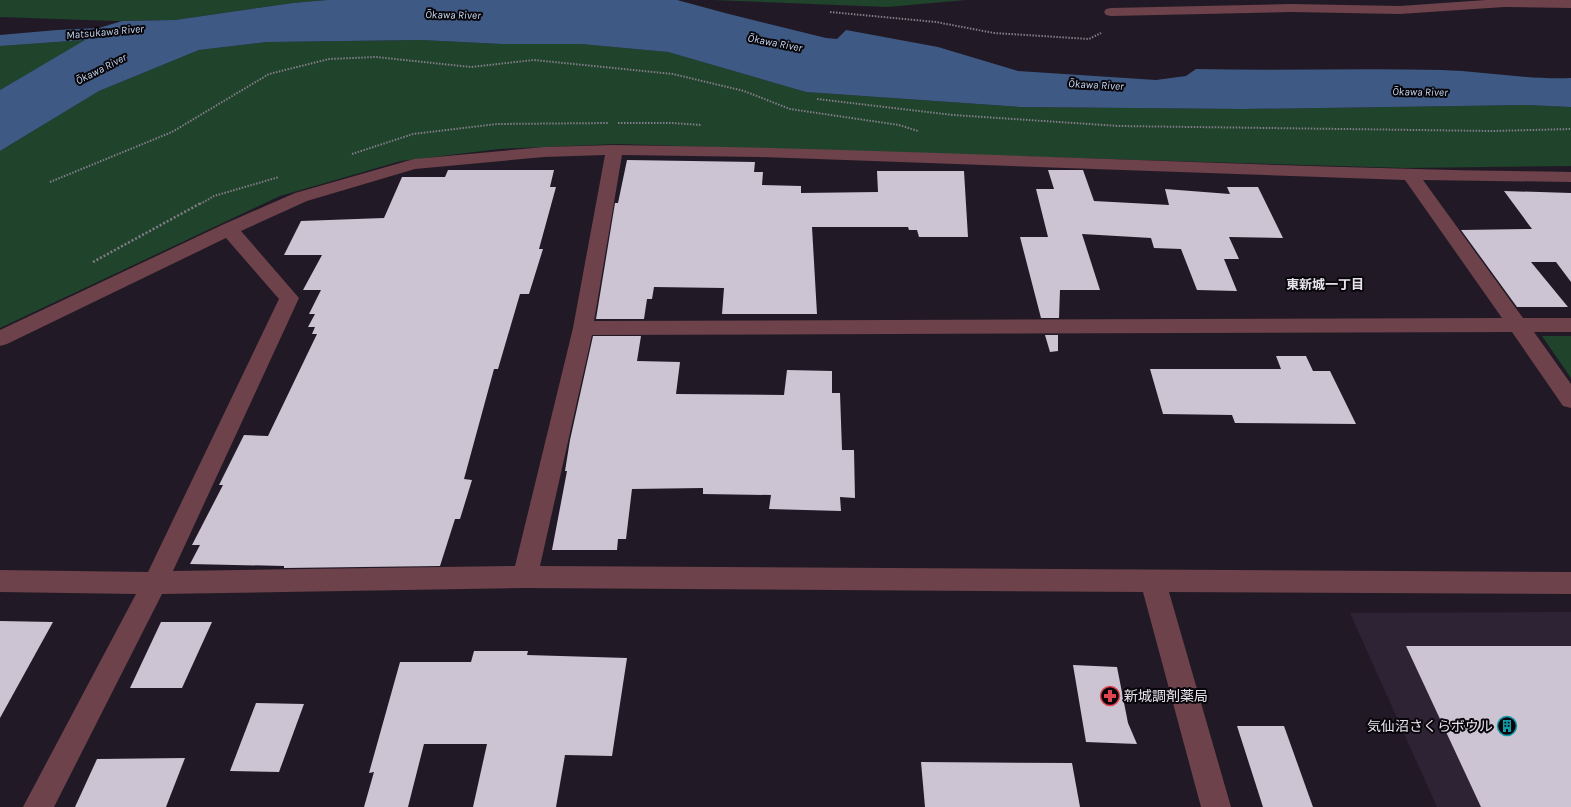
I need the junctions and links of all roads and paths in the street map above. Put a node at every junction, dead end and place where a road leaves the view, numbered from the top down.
1 (1571, 4) edge
2 (830, 12) dead end
3 (1111, 12) joint
4 (817, 99) dead end
5 (1571, 129) edge
6 (921, 132) dead end
7 (614, 150) junction
8 (1410, 175) junction
9 (1571, 176) edge
10 (50, 182) dead end
11 (229, 229) junction
12 (1518, 325) junction
13 (1571, 325) edge
14 (583, 328) junction
15 (0, 339) edge
16 (1571, 400) edge
17 (525, 577) junction
18 (0, 581) edge
19 (1152, 581) junction
20 (156, 583) junction
21 (1571, 583) edge
22 (38, 807) edge
23 (1216, 807) edge

1 - 3 street
2 - 3 path
4 - 5 path
6 - 10 path
7 - 8 street
7 - 11 street
7 - 14 street
8 - 9 street
8 - 12 street
11 - 15 street
11 - 20 street
12 - 13 street
12 - 14 street
12 - 16 street
14 - 17 street
17 - 19 street
17 - 20 street
18 - 20 street
19 - 21 street
19 - 23 street
20 - 22 street

